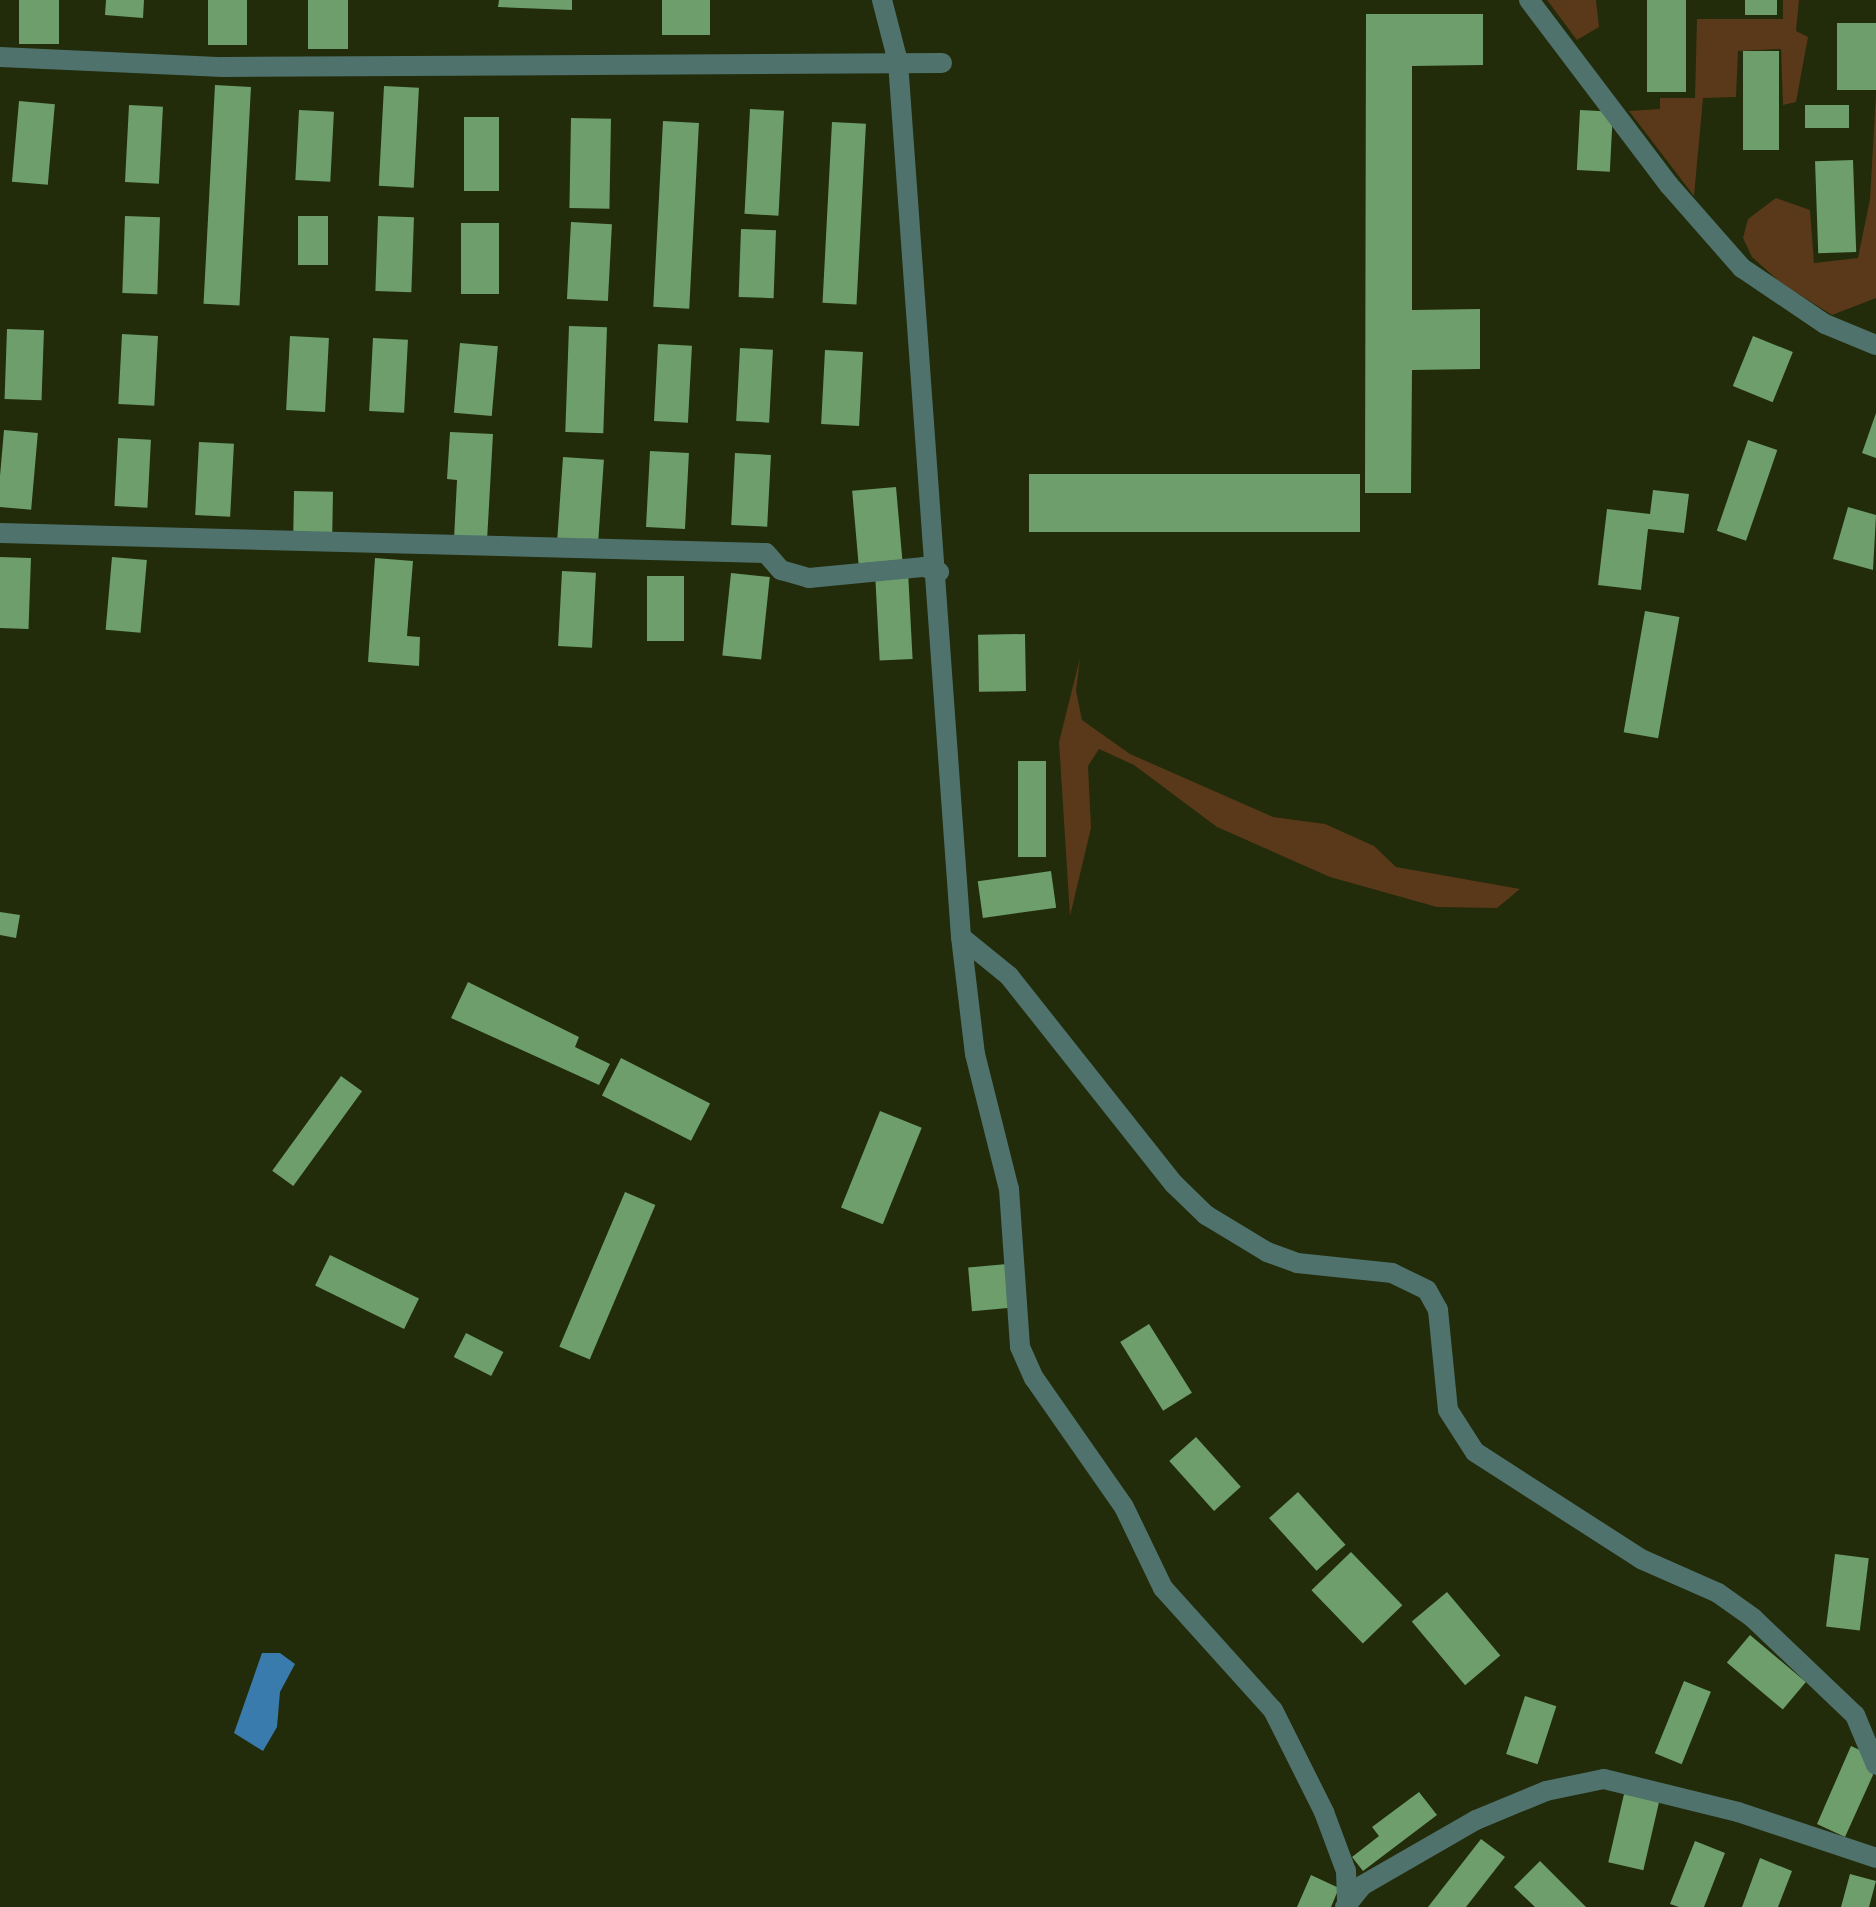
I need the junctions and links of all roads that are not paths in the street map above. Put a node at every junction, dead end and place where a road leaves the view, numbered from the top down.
1 (882, 0) edge
2 (1529, 0) edge
3 (0, 57) edge
4 (898, 62) junction
5 (942, 63) dead end
6 (1876, 345) edge
7 (0, 533) edge
8 (939, 572) junction
9 (961, 937) junction
10 (1876, 1765) edge
11 (1876, 1858) edge
12 (1346, 1905) edge

1 - 4 street
2 - 6 street
3 - 4 street
4 - 5 street
4 - 8 street
7 - 8 street
8 - 9 street
9 - 10 street
9 - 12 street
11 - 12 street

